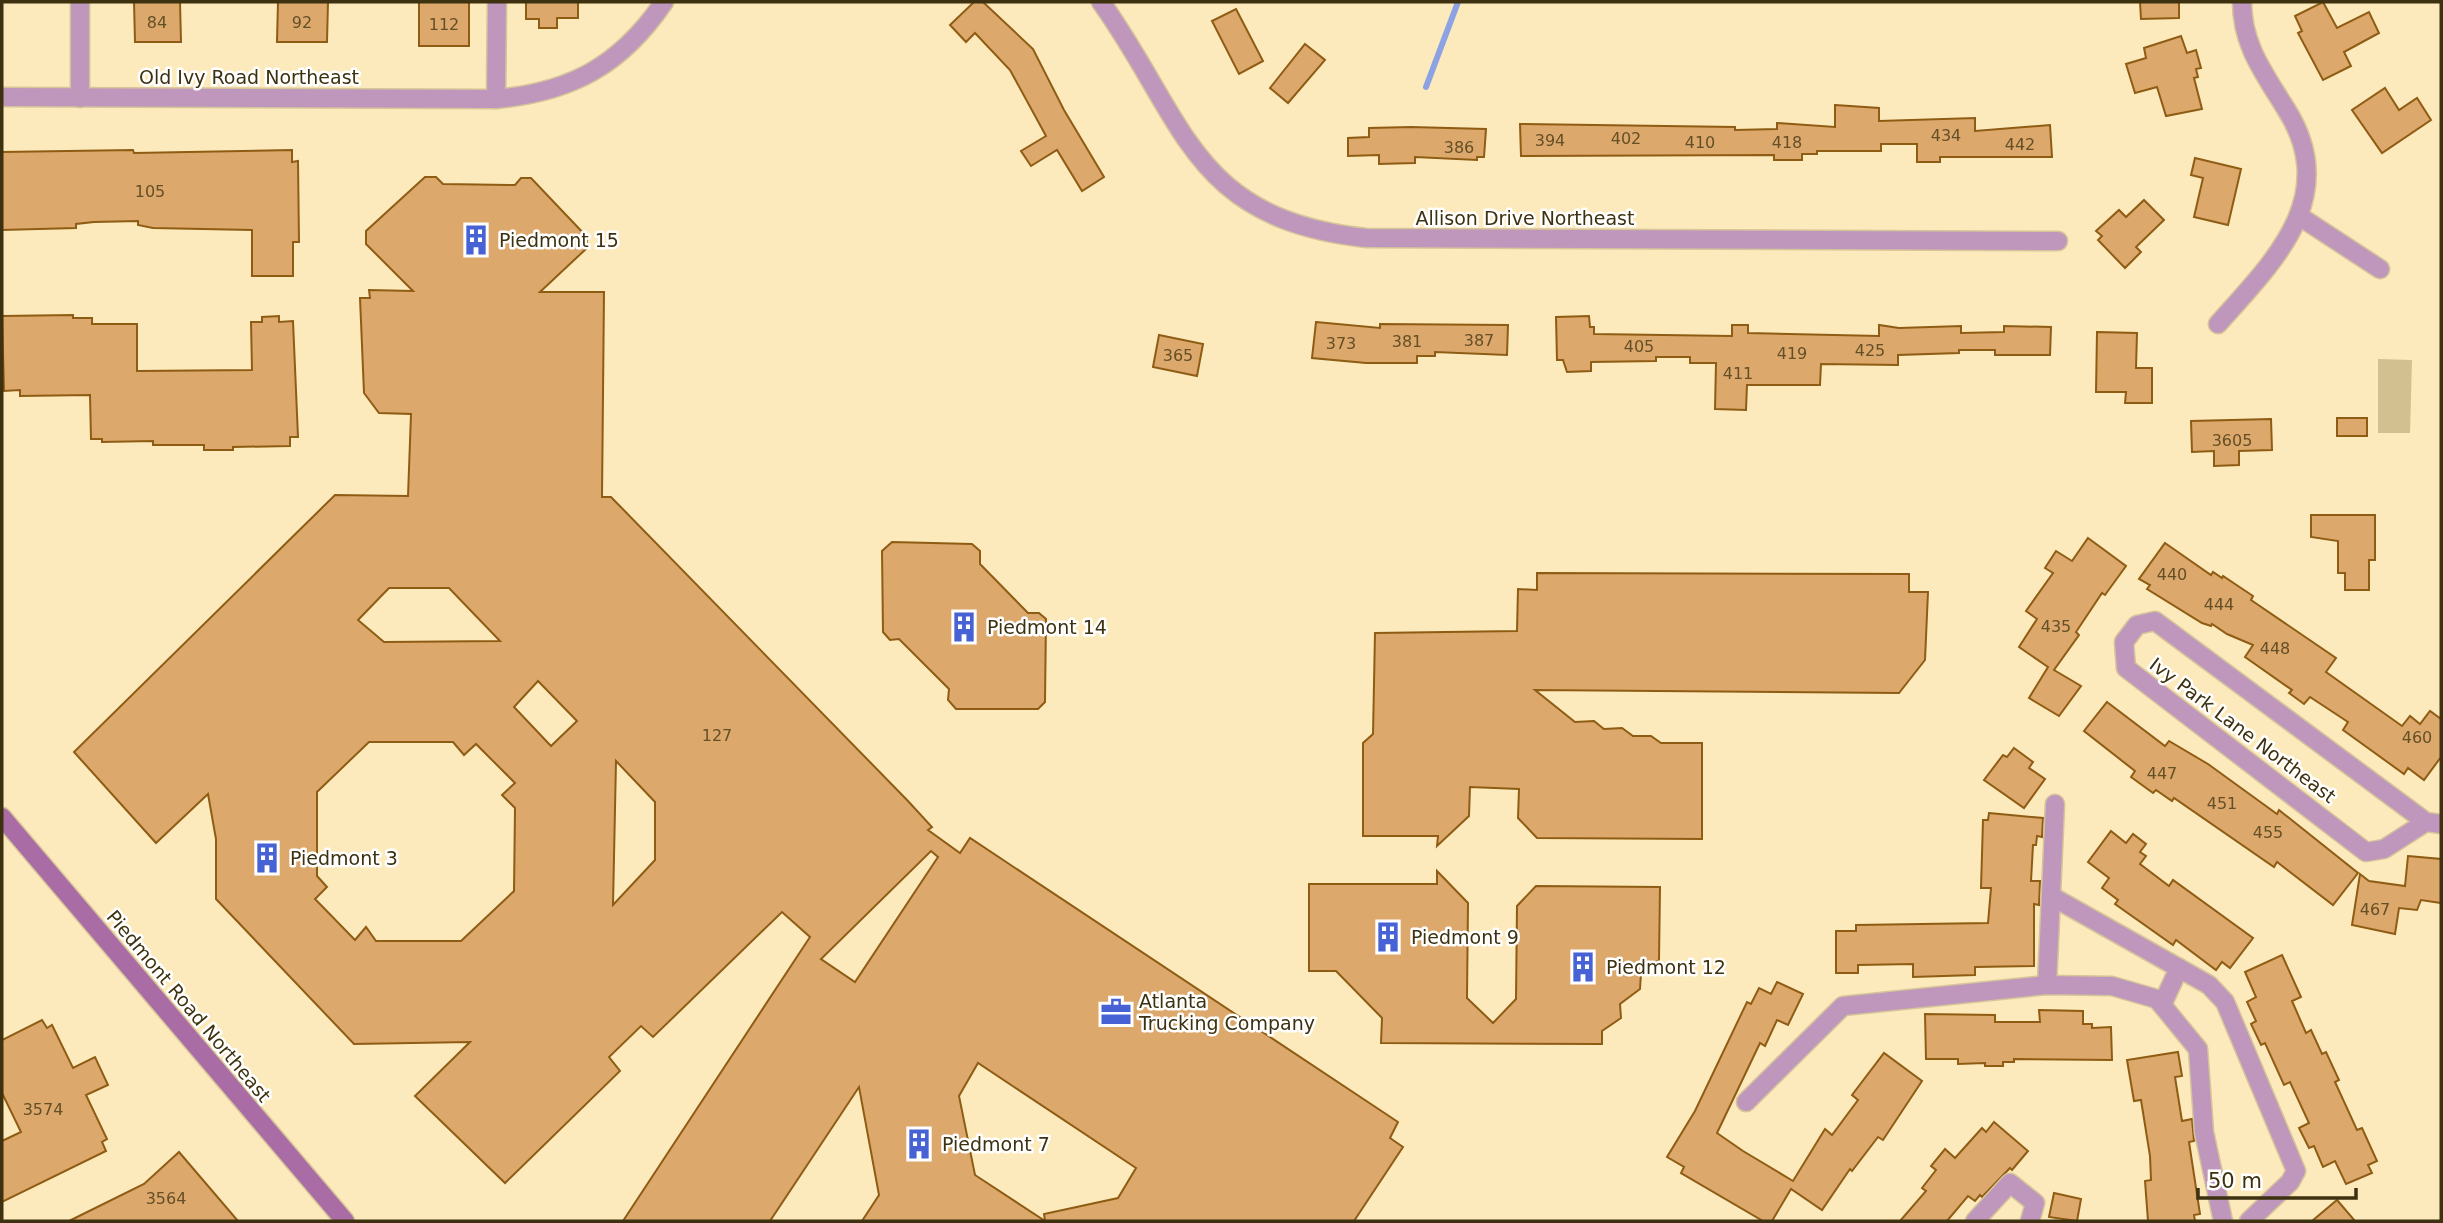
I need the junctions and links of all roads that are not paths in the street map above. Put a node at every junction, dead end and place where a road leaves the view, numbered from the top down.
1 (80, 2) edge
2 (497, 2) edge
3 (664, 2) edge
4 (1101, 2) edge
5 (2242, 2) edge
6 (2, 97) edge
7 (80, 98) junction
8 (496, 99) junction
9 (2300, 216) junction
10 (2059, 242) dead end
11 (2380, 269) dead end
12 (2218, 324) dead end
13 (2055, 804) dead end
14 (2, 817) edge
15 (2434, 823) edge
16 (2051, 896) junction
17 (2179, 968) junction
18 (2047, 985) junction
19 (2162, 1004) junction
20 (1746, 1102) dead end
21 (345, 1221) edge
22 (1975, 1221) edge
23 (2030, 1221) edge
24 (2223, 1221) edge
25 (2249, 1221) edge

1 - 7 street
2 - 8 street
3 - 8 street, Old Ivy Road Northeast
4 - 10 street, Allison Drive Northeast
5 - 9 street
6 - 7 street, Old Ivy Road Northeast
7 - 8 street, Old Ivy Road Northeast
9 - 11 street
9 - 12 street
13 - 16 street
14 - 21 main road, Piedmont Road Northeast
15 - 15 street, Ivy Park Lane Northeast
16 - 17 street
16 - 18 street
17 - 19 street
17 - 25 street
18 - 19 street
18 - 20 street
19 - 24 street
22 - 23 street

